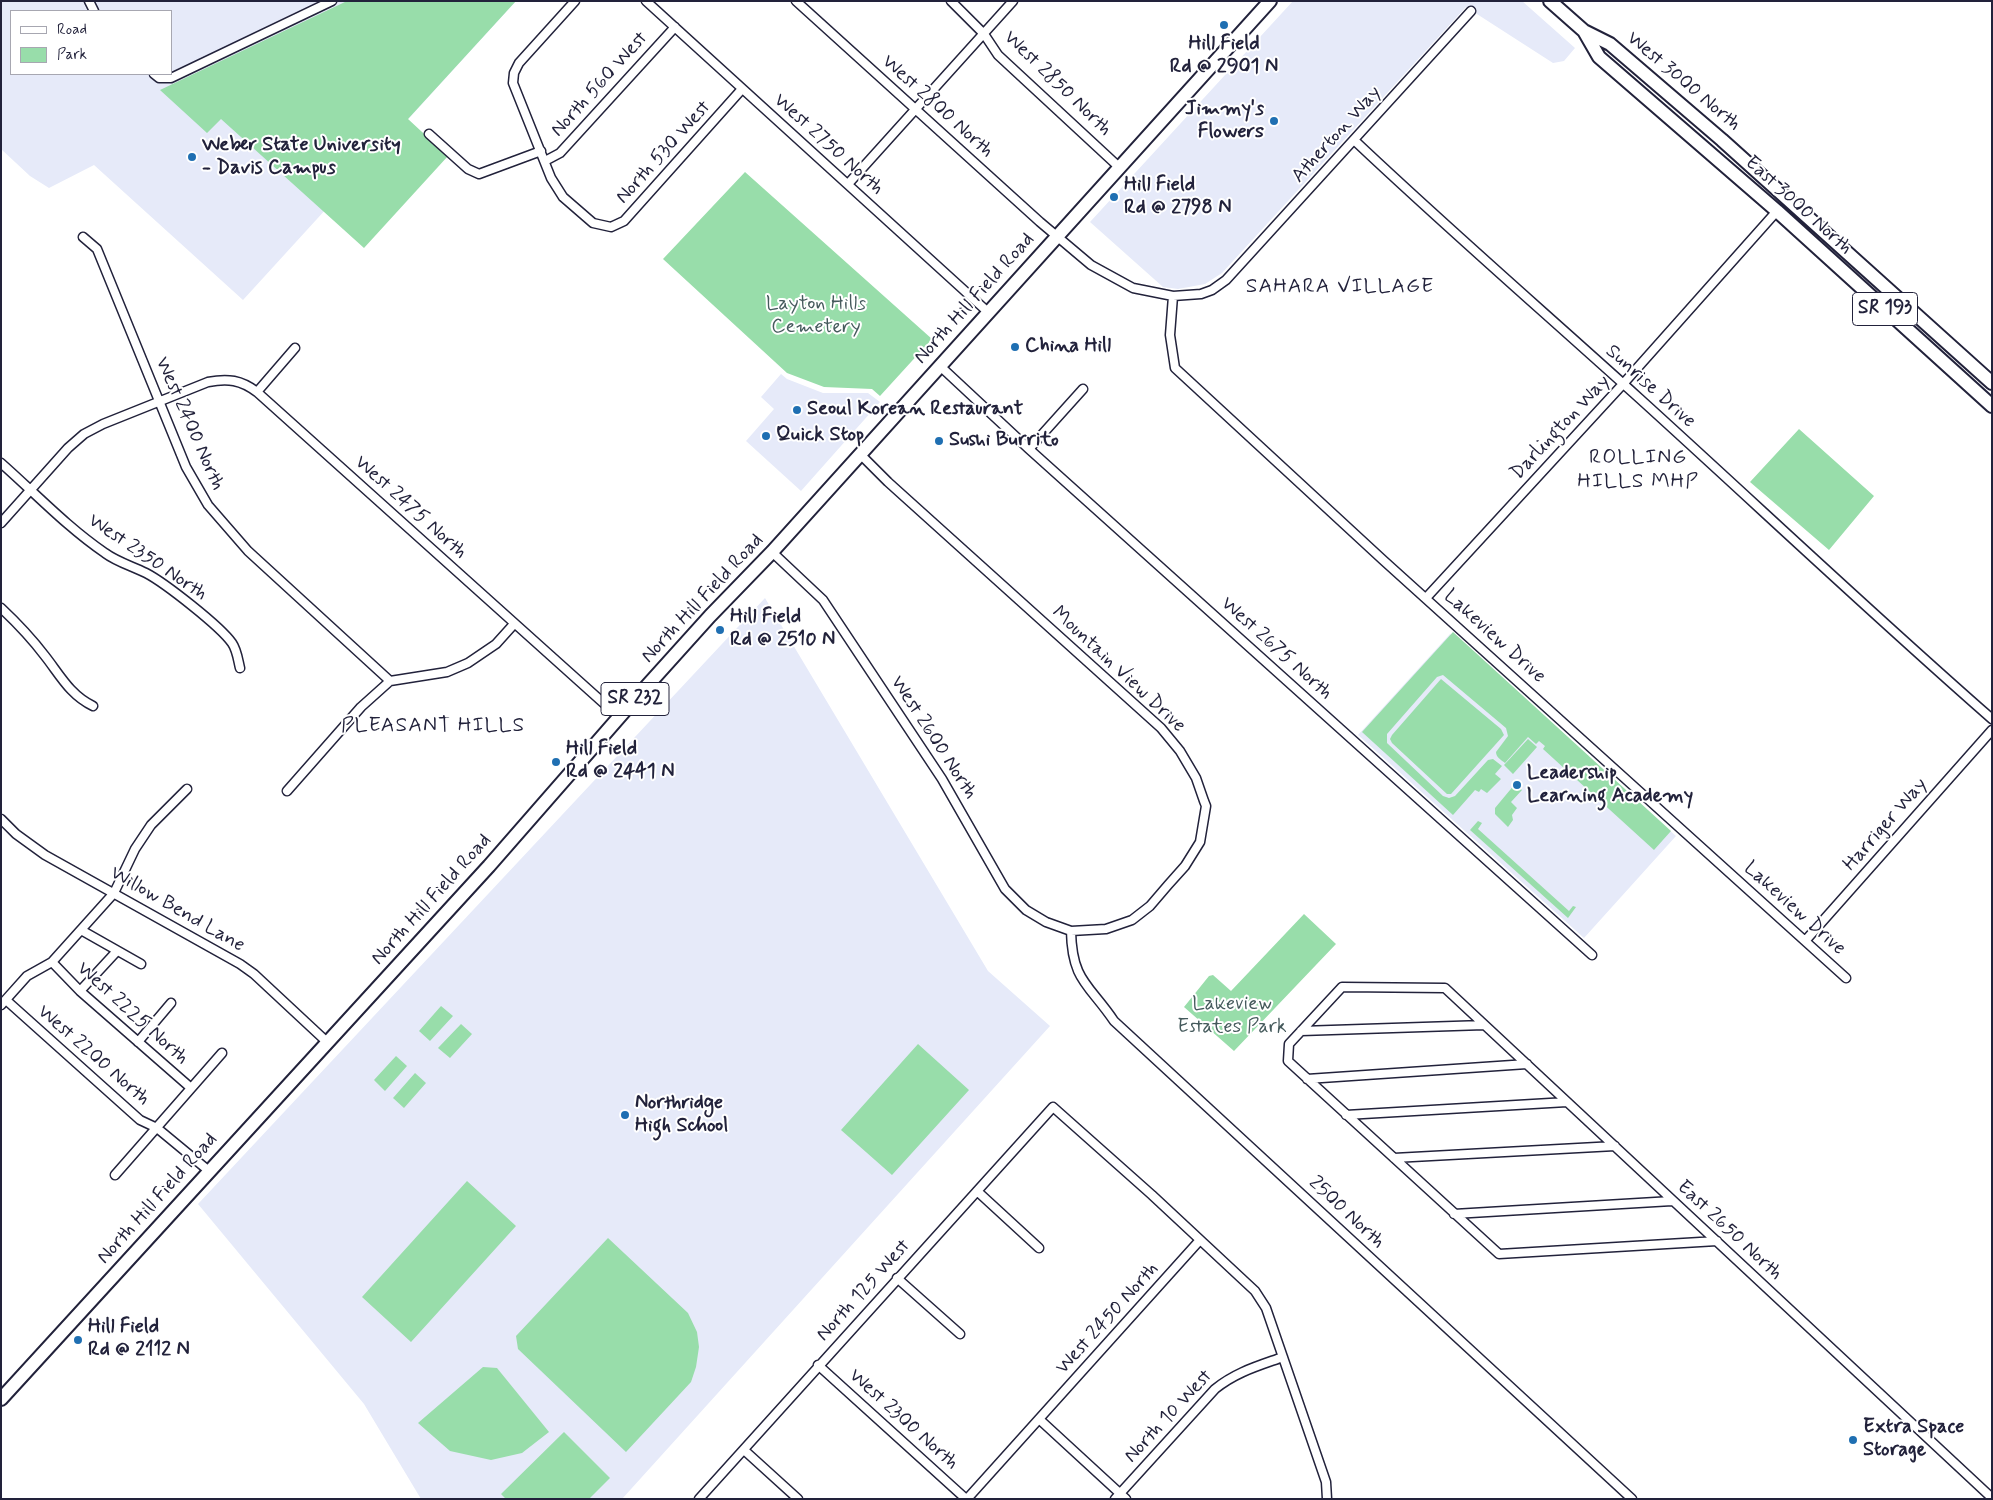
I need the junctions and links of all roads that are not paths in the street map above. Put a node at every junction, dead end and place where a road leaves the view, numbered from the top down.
1 (332, 1) edge
2 (575, 1) edge
3 (646, 1) edge
4 (796, 1) edge
5 (952, 1) edge
6 (1013, 1) edge
7 (1270, 1) edge
8 (1552, 1) edge
9 (1471, 11) dead end
10 (675, 27) junction
11 (1584, 31) junction
12 (984, 34) junction
13 (155, 75) edge
14 (742, 89) junction
15 (916, 109) junction
16 (429, 134) dead end
17 (1354, 140) junction
18 (541, 151) junction
19 (545, 161) junction
20 (1120, 168) junction
21 (848, 184) junction
22 (1788, 198) joint
23 (1777, 211) junction
24 (1056, 236) junction
25 (83, 237) dead end
26 (1856, 260) junction
27 (1173, 296) junction
28 (989, 312) junction
29 (295, 348) dead end
30 (940, 366) junction
31 (1992, 383) edge
32 (1623, 384) junction
33 (1083, 389) dead end
34 (257, 392) junction
35 (160, 401) junction
36 (1992, 406) edge
37 (1029, 449) junction
38 (860, 454) junction
39 (1, 463) edge
40 (31, 489) junction
41 (1, 523) edge
42 (772, 552) junction
43 (1426, 598) junction
44 (1, 608) edge
45 (514, 624) junction
46 (240, 668) dead end
47 (390, 681) junction
48 (93, 706) dead end
49 (619, 717) junction
50 (1992, 718) edge
51 (1992, 730) edge
52 (187, 789) dead end
53 (287, 791) dead end
54 (1, 819) edge
55 (114, 893) junction
56 (81, 930) junction
57 (1071, 931) junction
58 (1805, 942) junction
59 (117, 950) junction
60 (1592, 955) dead end
61 (52, 962) junction
62 (141, 964) dead end
63 (1846, 978) dead end
64 (80, 991) junction
65 (4, 1003) edge
66 (171, 1003) dead end
67 (1484, 1025) junction
68 (1301, 1031) junction
69 (138, 1042) junction
70 (327, 1042) junction
71 (222, 1053) dead end
72 (1527, 1064) junction
73 (1307, 1078) junction
74 (191, 1088) junction
75 (1567, 1102) junction
76 (1346, 1115) junction
77 (157, 1128) junction
78 (1615, 1146) junction
79 (1394, 1158) junction
80 (209, 1170) junction
81 (115, 1175) dead end
82 (977, 1191) junction
83 (1672, 1202) junction
84 (1454, 1214) junction
85 (1200, 1240) junction
86 (1717, 1241) junction
87 (1039, 1248) dead end
88 (897, 1278) junction
89 (960, 1334) dead end
90 (1283, 1357) junction
91 (818, 1365) junction
92 (1, 1399) edge
93 (1039, 1419) junction
94 (744, 1450) junction
95 (1120, 1497) edge
96 (1992, 1498) edge
97 (700, 1499) edge
98 (798, 1499) edge
99 (966, 1499) edge
100 (1327, 1499) edge
101 (1632, 1499) edge

1 - 13 street
2 - 18 street
3 - 10 street, West 2750 North
4 - 15 street, West 2800 North
5 - 12 street, West 2850 North
6 - 12 street
7 - 20 main road, North Hill Field Road / SR 232
8 - 11 main road, West 3000 North / SR 193
9 - 17 street, Atherton Way
10 - 14 street, West 2750 North
10 - 19 street, North 560 West
11 - 22 main road, West 3000 North / SR 193
11 - 23 main road, East 3000 North / SR 193
12 - 15 street
12 - 20 street, West 2850 North
14 - 19 street, North 530 West
14 - 21 street, West 2750 North
15 - 21 street
15 - 24 street, West 2800 North
16 - 18 street
17 - 27 street, Atherton Way
17 - 32 street, Sunrise Drive
18 - 19 street
20 - 24 main road, North Hill Field Road / SR 232
21 - 28 street, West 2750 North
22 - 26 main road, East 3000 North / SR 193
23 - 26 main road
23 - 32 street, Darlington Way
23 - 36 main road, East 3000 North / SR 193
24 - 27 street, West 2800 North
24 - 28 main road, North Hill Field Road / SR 232
25 - 35 street, West 2400 North
26 - 31 main road, East 3000 North / SR 193
27 - 43 street, Lakeview Drive
28 - 30 main road, North Hill Field Road / SR 232
29 - 34 street
30 - 37 street, West 2675 North
30 - 38 main road, North Hill Field Road / SR 232
32 - 43 street, Darlington Way
32 - 50 street, Sunrise Drive
33 - 37 street
34 - 35 street, West 2475 North
34 - 45 street, West 2475 North
35 - 40 street, West 2475 North
35 - 47 street, West 2400 North
37 - 60 street, West 2675 North
38 - 42 main road, North Hill Field Road / SR 232
38 - 57 street, Mountain View Drive
39 - 40 street, West 2350 North
40 - 41 street, West 2475 North
40 - 46 street, West 2350 North
42 - 49 main road, North Hill Field Road / SR 232
42 - 57 street, West 2600 North
43 - 58 street, Lakeview Drive
44 - 48 street
45 - 47 street
45 - 49 street, West 2475 North
47 - 53 street
49 - 70 main road, North Hill Field Road / SR 232
51 - 58 street, Harriger Way
52 - 55 street
54 - 55 street, Willow Bend Lane
55 - 56 street
55 - 70 street, Willow Bend Lane
56 - 59 street
56 - 61 street
57 - 101 street, 2500 North
58 - 63 street, Lakeview Drive
59 - 62 street
59 - 64 street
61 - 64 street, West 2225 North
61 - 65 street
64 - 69 street, West 2225 North
65 - 77 street, West 2200 North
66 - 69 street
67 - 68 street
67 - 68 street, East 2650 North
67 - 72 street, East 2650 North
68 - 73 street
69 - 74 street, West 2225 North
70 - 80 main road, North Hill Field Road / SR 232
71 - 74 street
72 - 73 street
72 - 75 street, East 2650 North
73 - 76 street
74 - 77 street
75 - 76 street
75 - 78 street, East 2650 North
76 - 79 street
77 - 80 street, West 2200 North
77 - 81 street
78 - 79 street
78 - 83 street, East 2650 North
79 - 84 street
80 - 92 main road, North Hill Field Road / SR 232
82 - 85 street, North 125 West
82 - 87 street
82 - 88 street, North 125 West
83 - 84 street
83 - 86 street, East 2650 North
84 - 86 street
85 - 90 street
85 - 93 street, West 2450 North
86 - 96 street, East 2650 North
88 - 89 street
88 - 91 street, North 125 West
90 - 95 street, North 10 West
90 - 100 street
91 - 94 street, North 125 West
91 - 99 street, West 2300 North
93 - 95 street
93 - 99 street, West 2450 North
94 - 97 street, North 125 West
94 - 98 street

